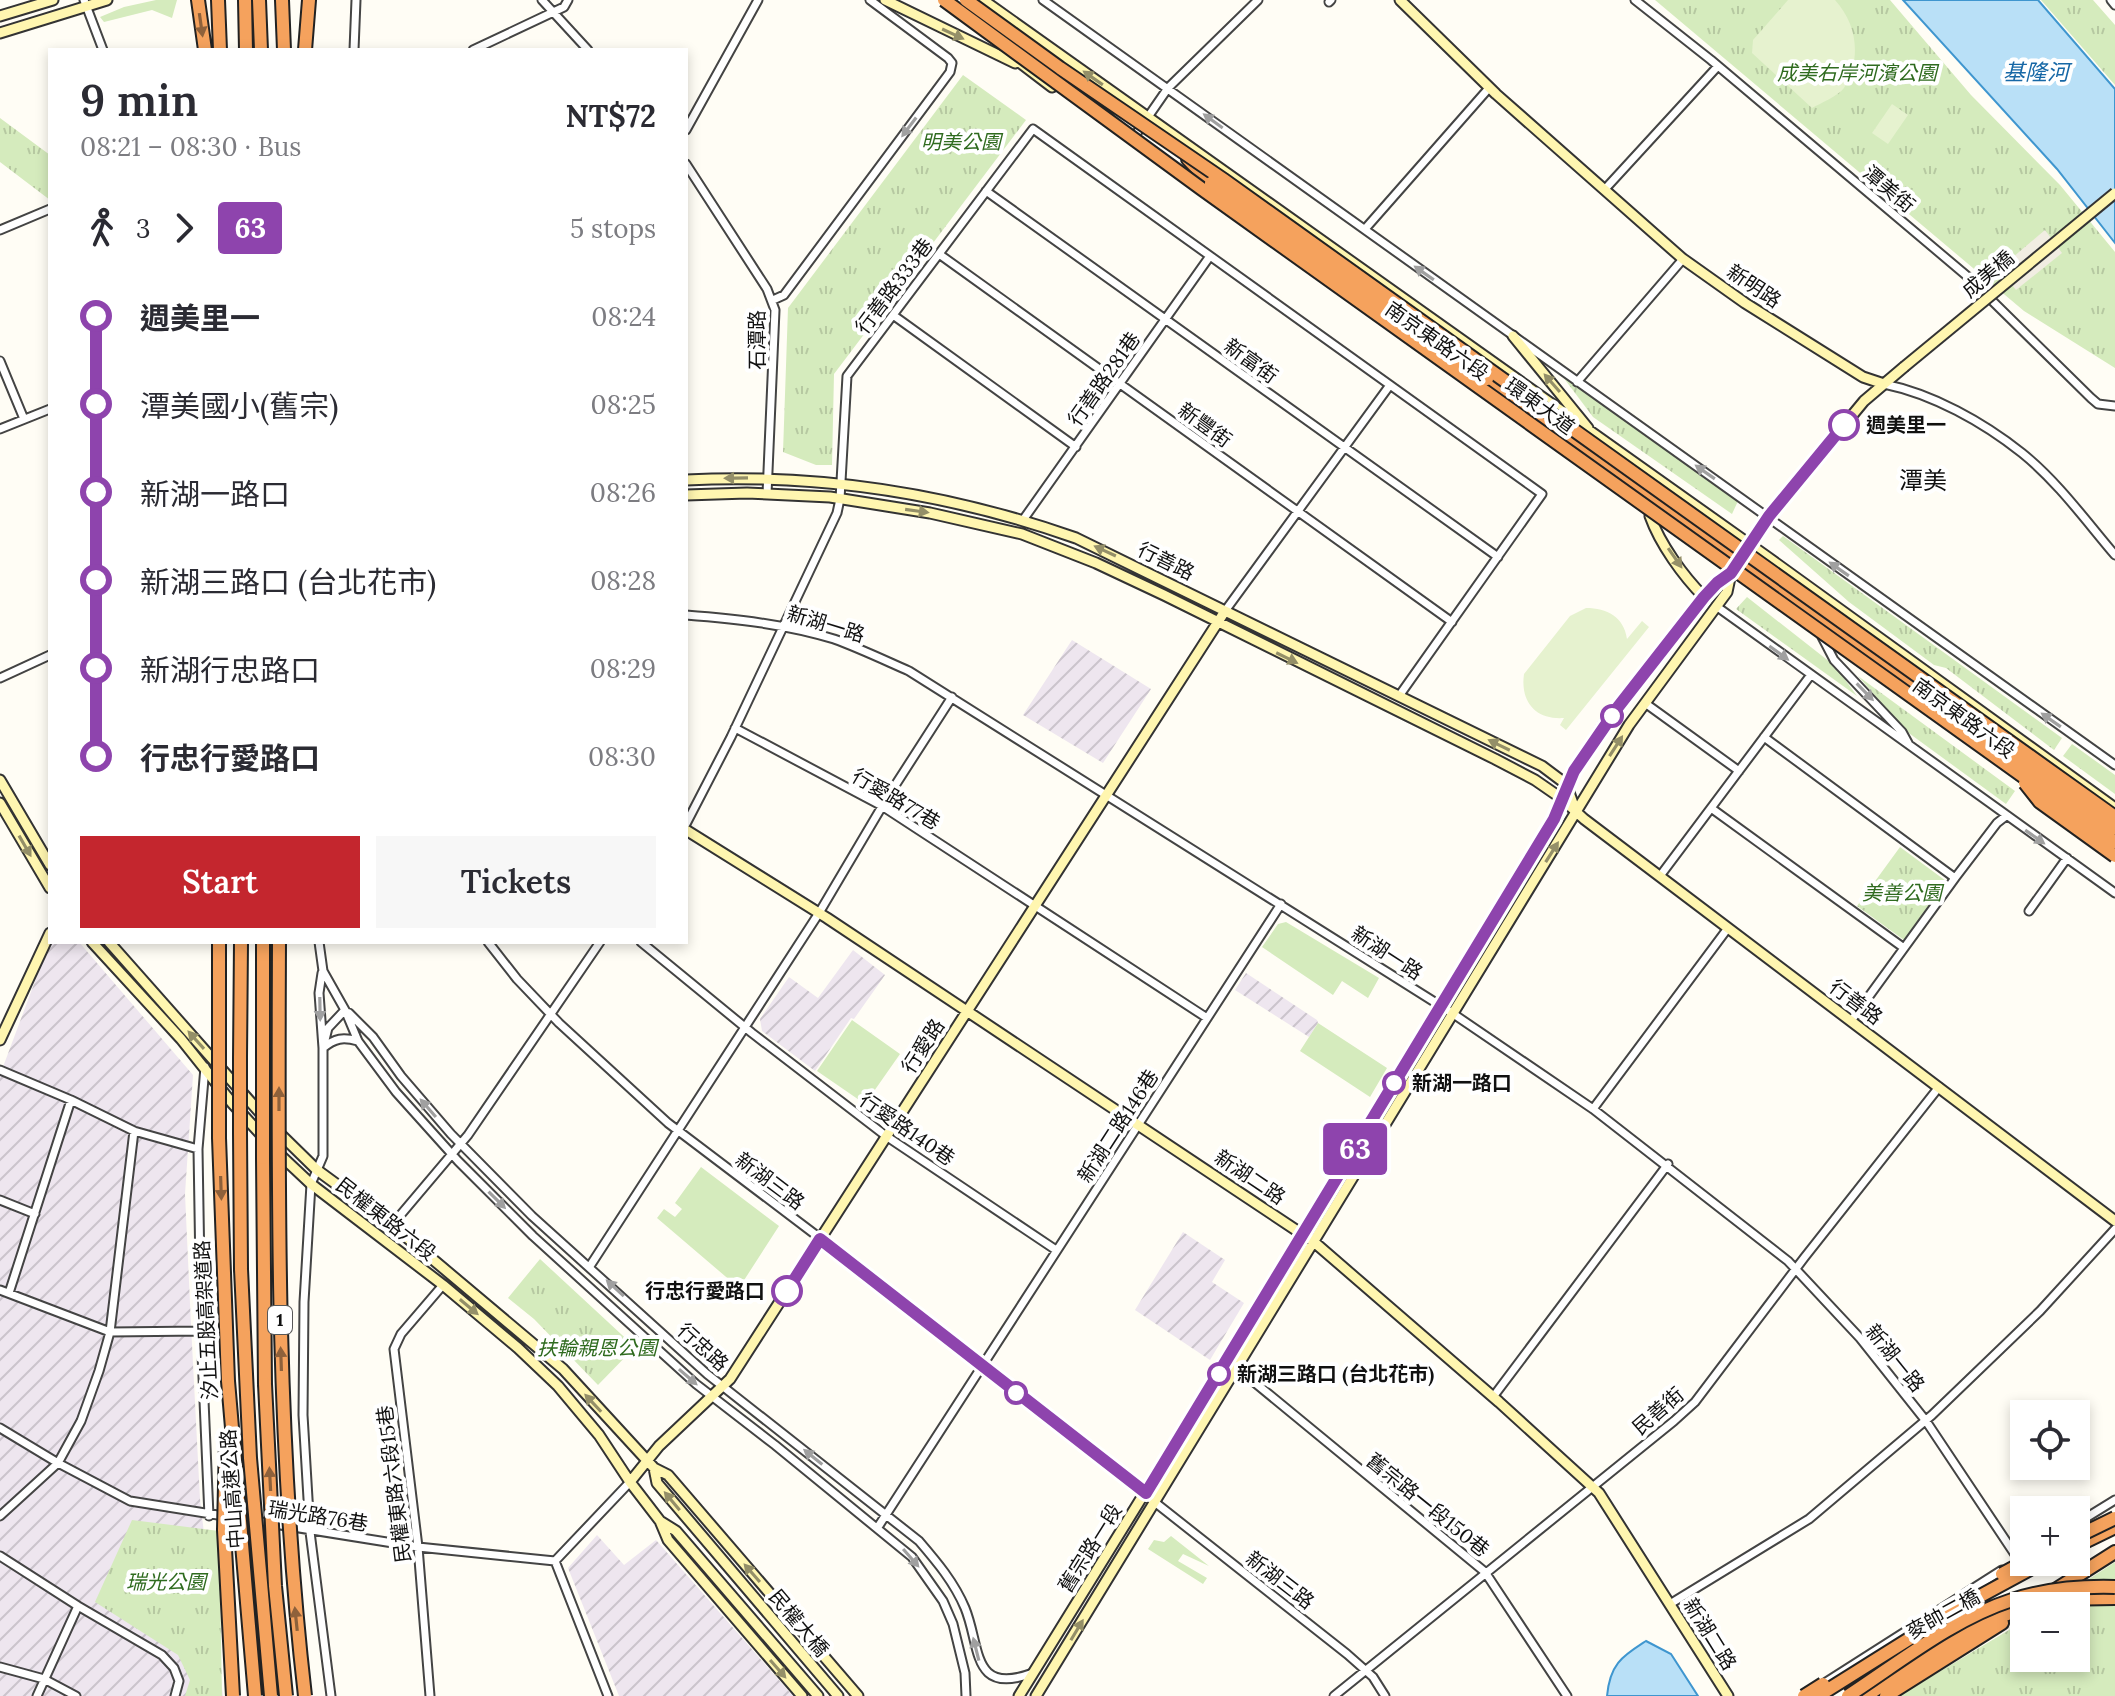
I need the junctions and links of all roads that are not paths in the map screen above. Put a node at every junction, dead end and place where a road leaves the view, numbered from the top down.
1 (53, 0) edge
2 (107, 0) edge
3 (198, 0) edge
4 (218, 0) edge
5 (245, 0) edge
6 (259, 0) edge
7 (282, 0) edge
8 (309, 0) edge
9 (356, 0) edge
10 (542, 0) edge
11 (568, 0) edge
12 (758, 0) edge
13 (870, 0) edge
14 (885, 0) edge
15 (937, 0) edge
16 (944, 0) edge
17 (966, 0) edge
18 (983, 0) edge
19 (1043, 0) edge
20 (1258, 0) edge
21 (1400, 0) edge
22 (1635, 0) edge
23 (2111, 0) edge
24 (85, 3) edge
25 (2115, 5) edge
26 (553, 12) junction
27 (0, 16) edge
28 (0, 33) edge
29 (102, 48) edge
30 (205, 48) edge
31 (220, 48) edge
32 (246, 48) edge
33 (261, 48) edge
34 (284, 48) edge
35 (305, 48) edge
36 (354, 48) edge
37 (486, 48) edge
38 (586, 48) edge
39 (1022, 66) junction
40 (1718, 66) junction
41 (1168, 88) junction
42 (1489, 88) junction
43 (1147, 115) junction
44 (688, 126) edge
45 (1131, 141) junction
46 (1178, 149) junction
47 (688, 167) edge
48 (1172, 167) junction
49 (1211, 183) junction
50 (1606, 188) junction
51 (986, 191) junction
52 (2115, 193) edge
53 (48, 210) edge
54 (1365, 229) junction
55 (0, 230) edge
56 (1323, 243) junction
57 (939, 254) junction
58 (1210, 256) junction
59 (1683, 259) junction
60 (1305, 269) junction
61 (773, 300) junction
62 (893, 315) junction
63 (1165, 320) junction
64 (1513, 336) junction
65 (0, 361) edge
66 (1577, 382) junction
67 (1120, 383) junction
68 (1884, 384) junction
69 (1390, 385) junction
70 (2115, 406) edge
71 (48, 410) edge
72 (1535, 416) junction
73 (24, 419) junction
74 (0, 429) edge
75 (1590, 431) junction
76 (1076, 447) junction
77 (1555, 447) junction
78 (1345, 448) junction
79 (768, 478) junction
80 (688, 480) edge
81 (841, 484) junction
82 (767, 494) junction
83 (688, 495) edge
84 (840, 499) junction
85 (1298, 512) junction
86 (1650, 516) junction
87 (1769, 516) junction
88 (1023, 520) junction
89 (1750, 545) junction
90 (2115, 555) edge
91 (1498, 557) junction
92 (1739, 560) junction
93 (1731, 573) junction
94 (1704, 597) junction
95 (1716, 606) junction
96 (1225, 611) junction
97 (688, 615) edge
98 (1452, 622) junction
99 (1217, 623) junction
100 (782, 626) junction
101 (1822, 637) junction
102 (48, 656) edge
103 (1911, 672) junction
104 (1810, 676) junction
105 (0, 678) edge
106 (1399, 696) junction
107 (952, 697) junction
108 (1645, 703) junction
109 (1978, 710) junction
110 (735, 728) junction
111 (1764, 737) junction
112 (1910, 747) junction
113 (2008, 752) junction
114 (2115, 765) edge
115 (1739, 771) junction
116 (2015, 771) junction
117 (0, 780) edge
118 (1566, 784) junction
119 (1107, 795) junction
120 (1561, 798) junction
121 (0, 803) edge
122 (882, 806) junction
123 (1711, 808) junction
124 (2115, 808) edge
125 (2062, 810) junction
126 (2090, 811) junction
127 (1576, 812) junction
128 (2006, 816) junction
129 (2115, 817) edge
130 (688, 823) edge
131 (688, 828) edge
132 (2115, 828) edge
133 (2115, 844) edge
134 (2115, 856) edge
135 (2067, 858) junction
136 (48, 862) edge
137 (1660, 876) junction
138 (1955, 878) junction
139 (48, 885) edge
140 (2115, 893) edge
141 (1035, 904) junction
142 (1281, 904) junction
143 (2029, 911) dead end
144 (819, 913) junction
145 (1728, 928) junction
146 (48, 937) edge
147 (94, 944) edge
148 (111, 944) edge
149 (219, 944) edge
150 (241, 944) edge
151 (263, 944) edge
152 (279, 944) edge
153 (319, 944) edge
154 (490, 944) edge
155 (599, 944) edge
156 (643, 944) edge
157 (1904, 948) junction
158 (323, 971) junction
159 (1441, 1006) junction
160 (345, 1010) junction
161 (967, 1011) junction
162 (551, 1013) junction
163 (1452, 1013) junction
164 (1207, 1018) junction
165 (1851, 1021) junction
166 (745, 1027) junction
167 (0, 1040) edge
168 (358, 1041) junction
169 (323, 1048) junction
170 (205, 1067) junction
171 (0, 1070) edge
172 (1939, 1087) junction
173 (71, 1100) junction
174 (1593, 1109) junction
175 (1138, 1124) junction
176 (678, 1130) junction
177 (134, 1131) junction
178 (886, 1136) junction
179 (460, 1143) junction
180 (198, 1149) junction
181 (451, 1153) junction
182 (1668, 1164) junction
183 (317, 1170) junction
184 (311, 1184) junction
185 (0, 1200) edge
186 (35, 1214) junction
187 (2115, 1221) edge
188 (392, 1225) junction
189 (2115, 1229) edge
190 (1304, 1235) junction
191 (820, 1239) junction
192 (1314, 1242) junction
193 (1056, 1250) junction
194 (590, 1266) junction
195 (1797, 1268) junction
196 (443, 1285) junction
197 (0, 1290) edge
198 (9, 1293) junction
199 (201, 1331) junction
200 (110, 1332) junction
201 (981, 1366) junction
202 (1237, 1368) junction
203 (228, 1381) junction
204 (723, 1386) junction
205 (712, 1396) junction
206 (1493, 1397) junction
207 (1926, 1421) junction
208 (0, 1428) edge
209 (647, 1459) junction
210 (58, 1463) junction
211 (654, 1468) junction
212 (630, 1482) junction
213 (1592, 1486) junction
214 (1146, 1493) junction
215 (2115, 1500) edge
216 (1154, 1502) junction
217 (885, 1514) junction
218 (2090, 1515) edge
219 (0, 1516) edge
220 (209, 1516) junction
221 (2115, 1517) edge
222 (660, 1521) junction
223 (878, 1527) junction
224 (2115, 1527) edge
225 (2090, 1530) edge
226 (310, 1532) junction
227 (2090, 1539) edge
228 (2010, 1542) edge
229 (418, 1547) junction
230 (2115, 1552) edge
231 (0, 1556) edge
232 (555, 1561) junction
233 (2010, 1566) edge
234 (1485, 1572) junction
235 (733, 1573) joint
236 (2016, 1576) edge
237 (2019, 1576) edge
238 (722, 1584) joint
239 (2115, 1587) edge
240 (2051, 1592) edge
241 (2090, 1597) edge
242 (2115, 1598) edge
243 (1670, 1604) junction
244 (78, 1606) junction
245 (2010, 1614) edge
246 (2010, 1618) edge
247 (0, 1667) edge
248 (1365, 1669) junction
249 (1035, 1672) junction
250 (44, 1679) junction
251 (37, 1696) edge
252 (76, 1696) edge
253 (175, 1696) edge
254 (233, 1696) edge
255 (255, 1696) edge
256 (271, 1696) edge
257 (286, 1696) edge
258 (305, 1696) edge
259 (331, 1696) edge
260 (430, 1696) edge
261 (608, 1696) edge
262 (802, 1696) edge
263 (818, 1696) edge
264 (838, 1696) edge
265 (858, 1696) edge
266 (966, 1696) edge
267 (1019, 1696) edge
268 (1036, 1696) edge
269 (1334, 1696) edge
270 (1385, 1696) edge
271 (1567, 1696) edge
272 (1728, 1696) edge
273 (1804, 1696) edge
274 (1818, 1696) edge
275 (1826, 1696) edge
276 (1848, 1696) edge
277 (1866, 1696) edge
278 (1886, 1696) edge

1 - 27 main road
2 - 24 main road
3 -> 30 highway
4 - 31 highway
5 - 32 highway
6 - 33 highway
7 - 34 highway
8 - 35 highway
9 - 36 street
10 - 26 street
11 - 26 street
12 - 44 street
13 -> 61 street
14 -> 39 main road
15 - 39 main road, 南京東路六段
16 - 48 highway, 環東大道, bridge
17 - 46 highway, 環東大道, bridge
43 -> 18 main road, 南京東路六段
19 - 41 street
20 - 41 street
21 - 42 main road, 新明路
22 - 40 street, 潭美街
23 - 25 street
24 - 28 main road
24 - 29 street
26 - 37 street
26 - 38 street
39 - 45 main road, 南京東路六段
40 - 50 street
40 - 70 street, 潭美街
41 - 43 street
54 -> 41 street
42 - 50 main road, 新明路
42 - 54 street
43 - 45 street
43 - 56 main road, 南京東路六段
45 - 60 main road, 南京東路六段
46 - 49 highway, bridge
46 - 103 highway, 環東大道, bridge
47 - 61 street, 石潭路
48 - 49 highway, bridge
48 - 116 highway, 環東大道, bridge
49 - 72 highway, bridge
50 - 59 main road, 新明路
51 - 57 street, 行善路333巷
51 - 58 street, 行善路333巷
51 - 63 street, 新富街
52 - 68 main road, 成美橋, bridge
53 - 55 street
64 -> 54 street
56 - 60 main road
56 - 75 main road, 南京東路六段
57 - 62 street, 行善路333巷
57 - 67 street, 新豐街
58 - 63 street, 行善路281巷
58 - 69 street
59 - 66 street
59 - 68 main road, 新明路
60 - 77 main road, 南京東路六段
61 - 79 street, 石潭路
62 - 76 street
62 - 81 street, 行善路333巷
63 - 67 street, 行善路281巷
63 - 78 street, 新富街
64 - 66 street
75 -> 64 main road
65 - 73 street
87 -> 66 street
67 - 76 street, 行善路281巷
67 - 85 street, 新豐街
68 - 87 main road, 成美橋
68 - 90 street, 新明路
69 - 78 street
69 - 91 street
71 - 73 street
72 - 77 highway
72 - 92 highway
73 - 74 street
75 - 89 main road, 南京東路六段
76 - 88 street, 行善路281巷
77 - 86 main road, 南京東路六段
78 - 85 street
78 - 91 street, 新富街
79 -> 80 main road, 行善路
79 - 81 main road, 行善路
79 - 82 street, 石潭路
81 - 84 street, 行善路333巷
81 - 88 main road, 行善路
82 - 83 main road, 行善路
82 - 84 main road, 行善路
84 -> 99 main road, 行善路
84 - 100 street, 行善路333巷
85 - 96 street
85 - 98 street, 新豐街
86 - 93 main road, 南京東路六段
86 -> 94 main road
87 - 89 main road, 舊宗路一段
114 -> 87 street
96 -> 88 main road, 行善路
89 - 92 main road, 舊宗路一段
89 - 109 main road, 南京東路六段
91 - 98 street
92 - 93 main road, 舊宗路一段
92 - 113 highway
93 - 94 main road, 舊宗路一段
93 - 95 main road, 舊宗路一段
93 - 101 main road, 南京東路六段
94 - 118 main road, 舊宗路一段
95 -> 104 street
95 - 108 main road, 舊宗路一段
96 - 99 main road, 行愛路
96 - 106 main road, 行善路
97 - 100 street, 新湖一路
98 - 106 street
99 - 119 main road, 行愛路
99 -> 120 main road, 行善路
100 - 107 street, 新湖一路
100 - 110 street, 行善路333巷
101 -> 112 street
101 - 125 main road, 南京東路六段
102 - 105 street
103 - 129 highway, 環東大道, bridge
103 - 132 highway, bridge
104 - 111 street
104 - 112 street
118 -> 106 main road, 行善路
107 - 119 street, 新湖一路
107 - 122 street
108 - 115 street
127 -> 108 main road, 舊宗路一段
109 - 113 highway
109 - 124 main road, 南京東路六段
110 - 122 street, 行愛路77巷
110 - 130 street, 行善路333巷
111 - 115 street
111 - 138 street
112 - 128 street
113 - 126 highway
115 - 123 street
116 - 133 highway, 環東大道, bridge
116 - 134 highway, bridge
117 - 136 main road
118 - 120 main road, 舊宗路一段
118 - 127 main road
119 - 141 main road, 行愛路
119 - 142 street, 新湖一路
120 - 127 main road, 行善路
120 - 159 main road, 舊宗路一段
121 -> 139 main road
122 - 141 street, 行愛路77巷
122 - 144 street
123 - 137 street
123 - 157 street
125 - 126 highway
125 - 133 main road, 南京東路六段
126 - 132 highway
127 - 137 main road, 行善路
163 -> 127 main road, 舊宗路一段
128 -> 135 street
128 - 138 street
131 - 144 main road, 新湖二路
135 - 140 street
135 - 143 street
137 - 145 main road, 行善路
138 - 157 street
141 - 161 main road, 行愛路
141 - 164 street, 行愛路77巷
142 - 159 street, 新湖一路
142 - 164 street, 新湖二路146巷
144 - 161 main road, 新湖二路
144 - 166 street
145 - 165 main road, 行善路
145 - 174 street
146 - 167 main road
147 - 170 main road, 民權東路六段
183 -> 148 main road, 民權東路六段
149 -> 203 highway, 汐止五股高架道路, bridge
150 - 256 highway, 中山高速公路 / 1, bridge
257 -> 151 highway, 中山高速公路 / 1, bridge
258 -> 152 highway, 1, bridge
153 - 158 street, 行忠路
154 - 162 street, 新湖三路
155 - 162 street
156 - 166 street, 行愛路140巷
157 - 165 street
158 - 160 street, 行忠路
158 -> 169 street
159 - 163 street, 新湖一路
159 - 190 main road, 舊宗路一段
160 - 168 street, 行忠路
160 - 169 street
179 -> 160 street, 行忠路
161 - 175 main road, 新湖二路
161 - 178 main road, 行愛路
162 - 176 street, 新湖三路
162 - 179 street
163 - 174 street, 新湖一路
163 - 192 main road, 舊宗路一段
164 - 175 street, 新湖二路146巷
165 - 172 main road, 行善路
166 - 176 street
166 - 178 street, 行愛路140巷
168 - 169 street
168 - 181 street, 行忠路
169 - 183 street
170 - 180 street
170 - 184 main road, 民權東路六段
171 - 173 street
172 - 187 main road, 行善路
172 - 195 street, 民善街
173 - 177 street
173 - 186 street
174 - 182 street, 新湖一路
175 - 190 main road, 新湖二路
175 - 193 street, 新湖二路146巷
176 - 191 street, 新湖三路
176 - 194 street
177 - 180 street
177 - 200 street
178 - 191 main road, 行愛路
178 - 193 street, 行愛路140巷
179 - 181 street
179 - 194 street, 行忠路
180 - 199 street
181 - 188 street
181 -> 205 street, 行忠路
182 - 195 street, 新湖一路
182 - 206 street
183 - 184 street
183 - 188 main road, 民權東路六段
184 - 196 main road, 民權東路六段
184 - 226 street
185 - 186 street
186 - 198 street
209 -> 188 main road, 民權東路六段
189 - 207 street
190 - 192 main road, 新湖二路
190 - 214 main road, 舊宗路一段
191 - 201 street, 新湖三路
191 - 204 main road, 行愛路
192 - 202 main road, 舊宗路一段
192 - 206 main road, 新湖二路
193 - 201 street, 新湖二路146巷
204 -> 194 street, 行忠路
195 - 207 street, 新湖一路
195 - 213 street, 民善街
196 -> 212 main road, 民權東路六段
196 - 229 street, 民權東路六段15巷
197 - 198 street
198 - 200 street
199 - 200 street
199 - 220 street
200 - 210 street
201 - 214 street, 新湖三路
201 - 217 street, 新湖二路146巷
202 - 216 main road, 舊宗路一段
202 - 234 street, 舊宗路一段150巷
203 - 254 highway, bridge
203 - 255 highway, 汐止五股高架道路, bridge
204 - 205 main road, 行愛路
217 -> 204 street, 行忠路
205 - 209 main road, 行愛路
205 - 223 street, 行忠路
206 - 213 main road, 新湖二路
207 - 228 street, 新湖一路
207 - 243 street
208 - 210 street, 瑞光路76巷
209 - 211 main road, 民權東路六段
209 - 212 main road, 行愛路
210 - 219 street
210 - 220 street, 瑞光路76巷
235 -> 211 main road, 民權東路六段
265 -> 211 main road, 民權東路六段
212 - 222 main road, 民權東路六段
212 - 232 street
213 - 234 street, 民善街
213 - 243 main road, 新湖二路
214 - 216 street, 新湖三路
214 - 249 main road, 舊宗路一段
215 - 218 street
216 - 248 street, 新湖三路
268 -> 216 main road, 舊宗路一段
217 - 223 street, 新湖二路146巷
249 -> 217 street, 行忠路
220 - 226 street, 瑞光路76巷
221 - 225 highway, bridge
222 - 238 main road, 民權東路六段
222 -> 262 main road, 民權東路六段
223 -> 266 street, 行忠路
224 - 227 highway
226 - 229 street, 瑞光路76巷
226 - 259 street
229 - 232 street, 瑞光路76巷
229 - 260 street, 民權東路六段15巷
230 - 240 highway
231 - 244 street
232 - 261 street
233 - 273 highway, bridge
234 - 248 street, 民善街
234 - 271 street, 舊宗路一段150巷
235 - 264 main road, 民權大橋
236 - 274 highway, bridge
237 - 275 highway
238 - 263 main road, 民權大橋
239 - 276 highway, 麥帥二橋, bridge
241 - 242 highway, 麥帥二橋
243 - 272 main road, 新湖二路
244 - 250 street
244 - 253 street
245 - 277 highway, 麥帥二橋
246 - 278 highway
247 - 250 street
248 - 269 street, 民善街
248 - 270 street, 新湖三路
249 - 267 main road, 舊宗路一段
250 - 251 street
250 - 252 street

